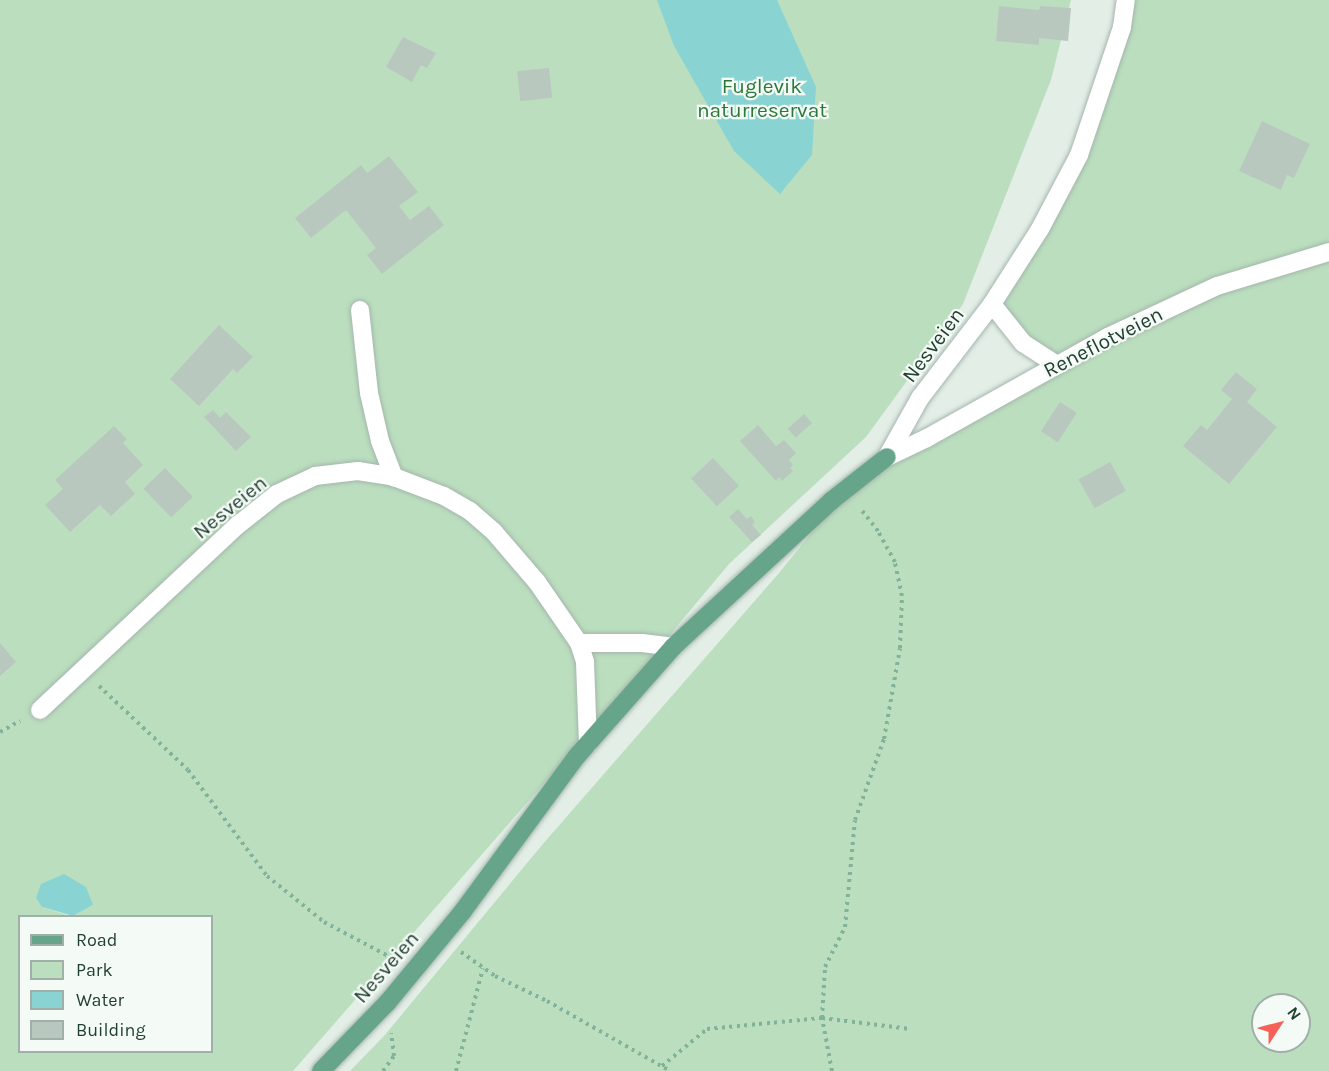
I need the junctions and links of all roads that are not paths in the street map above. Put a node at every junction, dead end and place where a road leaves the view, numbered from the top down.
1 (1126, 0) edge
2 (1329, 252) edge
3 (992, 304) junction
4 (360, 310) dead end
5 (1057, 365) junction
6 (887, 457) junction
7 (394, 477) junction
8 (579, 642) junction
9 (673, 647) junction
10 (40, 710) dead end
11 (588, 744) junction
12 (321, 1071) edge

1 - 3 street, Nesveien
2 - 5 street, Reneflotveien
3 - 5 street
3 - 6 street, Nesveien
4 - 7 street
5 - 6 street, Reneflotveien
6 - 9 main road, Nesveien
7 - 8 street, Nesveien
7 - 10 street, Nesveien
8 - 9 street
8 - 11 street, Nesveien
9 - 11 main road, Nesveien
11 - 12 main road, Nesveien

